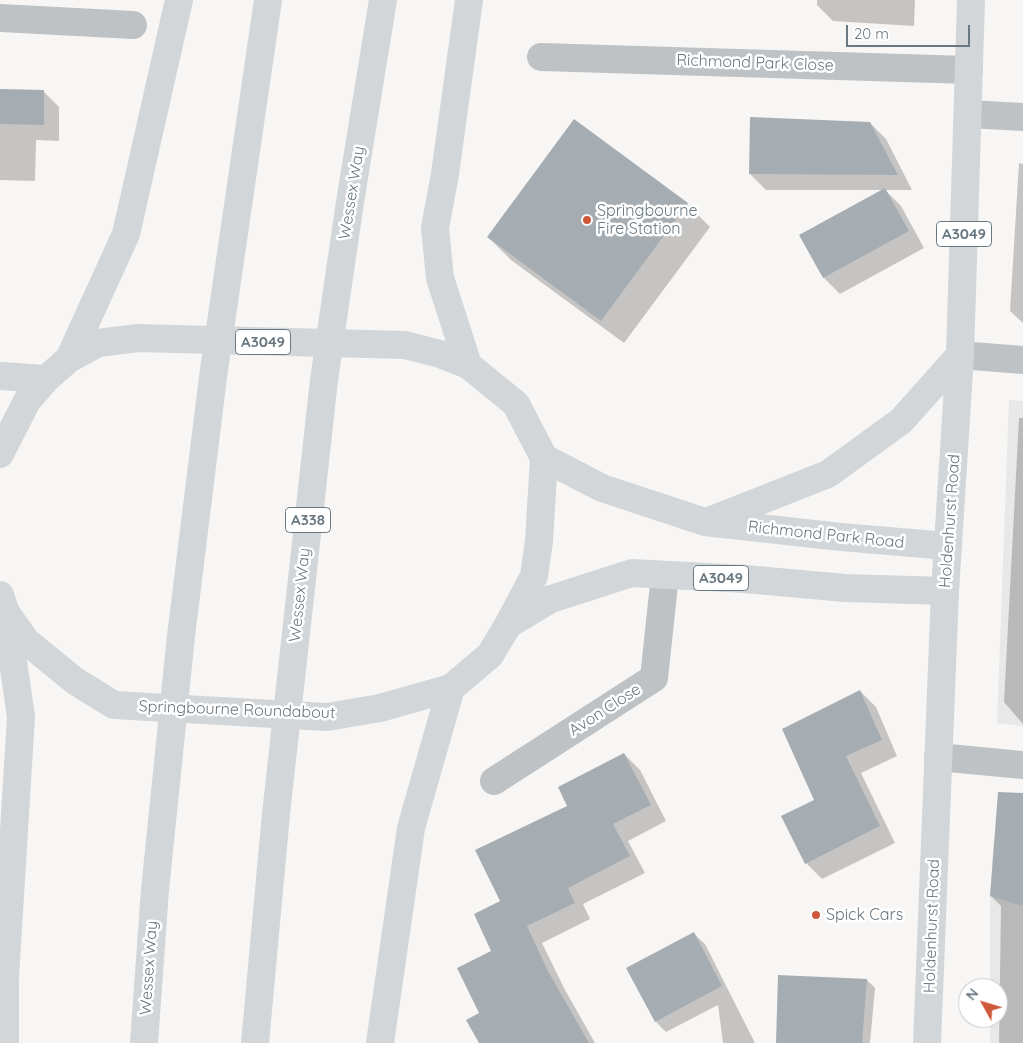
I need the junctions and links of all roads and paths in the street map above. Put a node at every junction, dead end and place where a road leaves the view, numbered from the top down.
1 (179, 0) edge
2 (268, 0) edge
3 (383, 0) edge
4 (469, 0) edge
5 (971, 0) edge
6 (0, 18) edge
7 (133, 25) dead end
8 (541, 57) dead end
9 (969, 70) junction
10 (968, 114) junction
11 (1023, 116) edge
12 (960, 355) junction
13 (69, 359) junction
14 (1023, 360) edge
15 (468, 365) junction
16 (0, 376) edge
17 (46, 379) junction
18 (0, 454) edge
19 (544, 458) junction
20 (705, 522) junction
21 (947, 546) junction
22 (665, 575) junction
23 (945, 591) junction
24 (3, 604) edge
25 (508, 625) junction
26 (451, 688) junction
27 (938, 757) junction
28 (1023, 765) edge
29 (494, 782) dead end
30 (4, 1043) edge
31 (144, 1043) edge
32 (255, 1043) edge
33 (380, 1043) edge
34 (927, 1043) edge

1 - 13 main road
2 - 31 main road, Wessex Way
3 - 32 main road, Wessex Way / A338
4 - 15 main road
5 - 9 main road, Holdenhurst Road / A3049
6 - 7 street
8 - 9 street, Richmond Park Close
9 - 10 main road, Holdenhurst Road / A3049
10 - 11 street
10 - 12 main road, Holdenhurst Road / A3049
12 - 14 street
12 - 20 main road
12 - 21 main road, Holdenhurst Road / A3049
13 - 15 main road, A3049
13 - 17 main road, A3049
15 - 19 main road, A3049
16 - 17 main road
17 - 18 main road, A3049
19 - 20 main road, Richmond Park Road
19 - 25 main road, Springbourne Roundabout / A3049
20 - 21 main road, Richmond Park Road
21 - 23 main road, Holdenhurst Road / A3049
22 - 23 main road, A3049
22 - 25 main road, A3049
22 - 29 street, Avon Close
23 - 27 main road, Holdenhurst Road
24 - 26 main road, Springbourne Roundabout / A3049
24 - 30 main road
25 - 26 main road, Springbourne Roundabout / A3049
26 - 33 main road
27 - 28 street
27 - 34 main road, Holdenhurst Road

